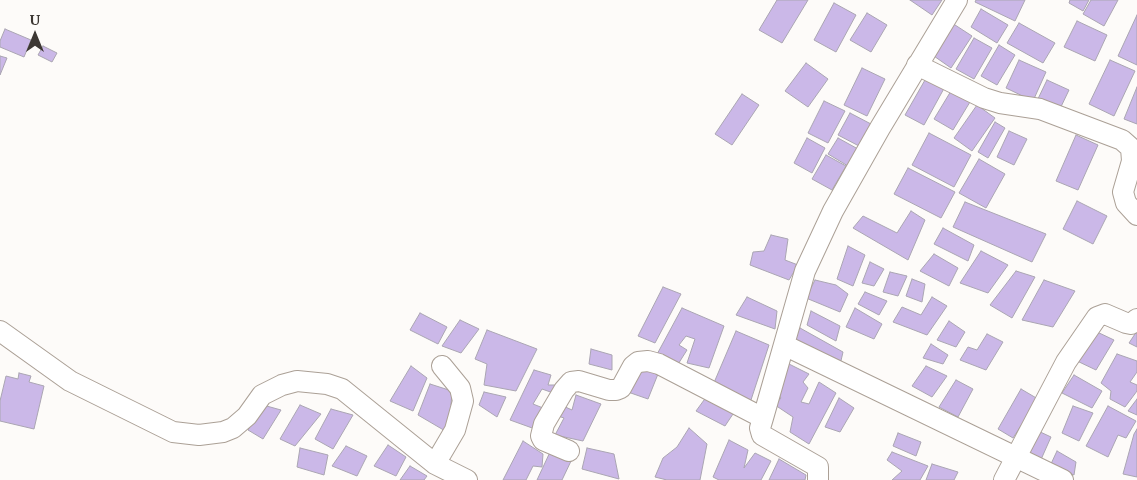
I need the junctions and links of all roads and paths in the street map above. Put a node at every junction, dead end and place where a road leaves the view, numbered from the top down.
1 (957, 0) edge
2 (917, 65) junction
3 (1137, 215) edge
4 (1137, 318) edge
5 (0, 332) edge
6 (784, 345) junction
7 (442, 366) dead end
8 (762, 418) junction
9 (569, 452) dead end
10 (1015, 458) junction
11 (435, 464) junction
12 (467, 480) edge
13 (818, 480) edge
14 (1004, 480) edge
15 (1063, 480) edge

1 - 2 street
2 - 3 street
2 - 6 street
4 - 10 street
5 - 11 street
6 - 8 street
6 - 10 street
7 - 11 street
8 - 9 street
8 - 13 street
10 - 14 street
10 - 15 street
11 - 12 street

